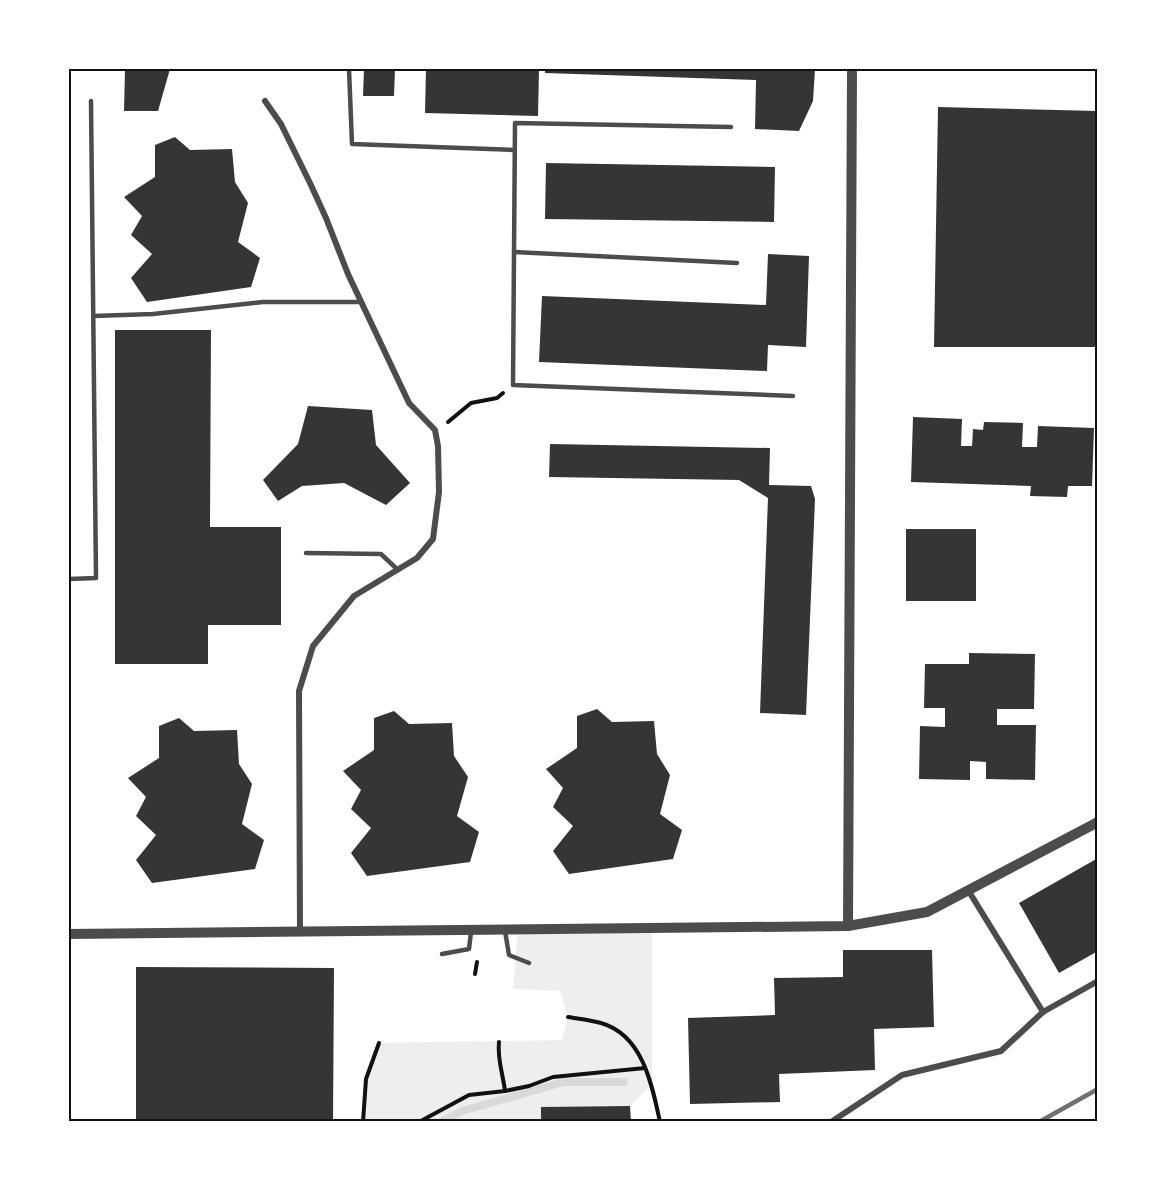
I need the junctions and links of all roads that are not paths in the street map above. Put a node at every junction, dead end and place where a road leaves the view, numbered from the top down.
1 (349, 69) edge
2 (852, 69) edge
3 (91, 101) dead end
4 (265, 101) dead end
5 (731, 127) dead end
6 (514, 150) junction
7 (514, 252) junction
8 (737, 263) dead end
9 (361, 302) junction
10 (93, 316) junction
11 (793, 396) dead end
12 (306, 553) dead end
13 (398, 570) junction
14 (69, 579) edge
15 (1098, 822) edge
16 (968, 890) junction
17 (848, 926) junction
18 (504, 928) junction
19 (472, 929) junction
20 (300, 932) junction
21 (69, 934) edge
22 (442, 954) dead end
23 (529, 963) dead end
24 (1098, 981) edge
25 (1043, 1012) junction
26 (831, 1122) edge

1 - 6 lane
2 - 17 street
3 - 10 lane
4 - 9 street
5 - 6 lane
6 - 7 lane
7 - 8 lane
7 - 11 lane
9 - 10 lane
9 - 13 street
10 - 14 lane
12 - 13 lane
13 - 20 street
15 - 16 street
16 - 17 street
16 - 25 street
17 - 18 street
18 - 19 street
18 - 23 lane
19 - 20 street
19 - 22 lane
20 - 21 street
24 - 25 street
25 - 26 street

